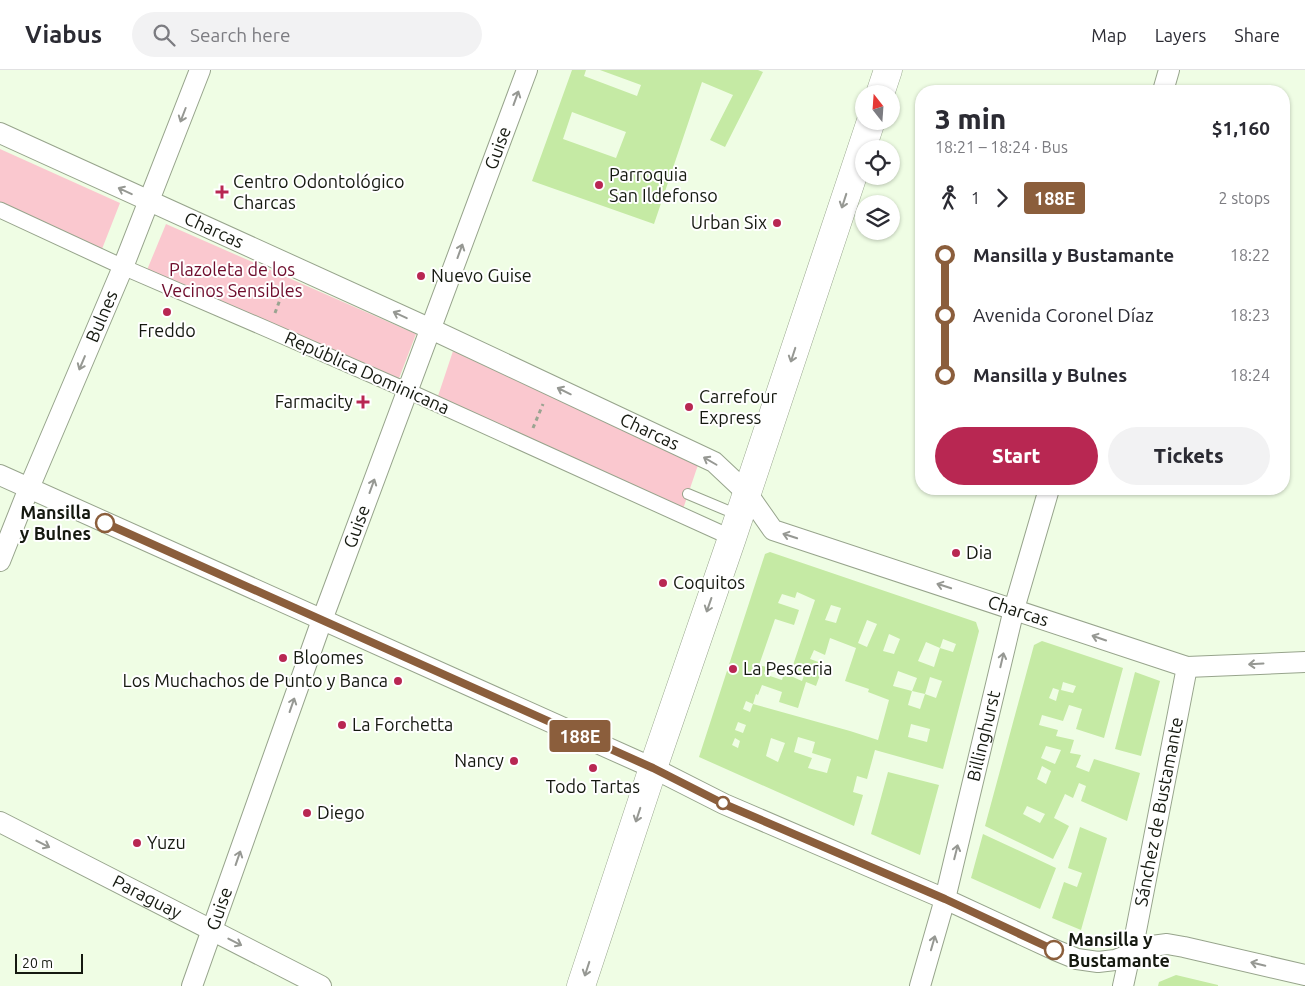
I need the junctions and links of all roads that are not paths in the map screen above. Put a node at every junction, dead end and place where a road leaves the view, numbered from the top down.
1 (200, 70) edge
2 (527, 70) edge
3 (888, 70) edge
4 (1170, 70) edge
5 (883, 85) edge
6 (1165, 85) edge
7 (868, 130) edge
8 (0, 133) edge
9 (149, 202) junction
10 (0, 210) edge
11 (123, 268) junction
12 (431, 329) junction
13 (408, 391) junction
14 (0, 475) edge
15 (29, 488) junction
16 (688, 494) dead end
17 (1047, 495) edge
18 (740, 515) junction
19 (0, 561) edge
20 (1014, 610) junction
21 (322, 620) junction
22 (1305, 662) edge
23 (1187, 667) junction
24 (653, 768) junction
25 (0, 822) edge
26 (945, 899) junction
27 (213, 931) junction
28 (1130, 954) junction
29 (1305, 975) edge
30 (192, 986) edge
31 (321, 986) edge
32 (582, 986) edge
33 (920, 986) edge
34 (1123, 986) edge

1 -> 9 street, Bulnes
12 -> 2 street, Guise
3 - 5 main road
4 - 6 street
7 -> 18 main road
9 -> 8 street, Charcas
9 - 11 street, Bulnes
12 -> 9 street, Charcas
10 - 11 street, República Dominicana
11 - 13 street, República Dominicana
11 -> 15 street, Bulnes
12 - 13 street, Guise
18 -> 12 street, Charcas
13 - 18 street, República Dominicana
21 -> 13 street, Guise
14 - 15 street
15 - 19 street, Bulnes
15 - 21 street
16 - 18 lane
17 - 20 street, Billinghurst
20 -> 18 street, Charcas
18 -> 24 main road
23 -> 20 street, Charcas
26 -> 20 street, Billinghurst
21 - 24 street
27 -> 21 street, Guise
22 -> 23 street, Charcas
23 - 28 street, Sánchez de Bustamante
24 - 26 street
24 -> 32 main road
25 -> 27 street, Paraguay
26 - 28 street
33 -> 26 street, Billinghurst
27 - 30 street, Guise
27 -> 31 street, Paraguay
29 -> 28 street
28 - 34 street, Sánchez de Bustamante

